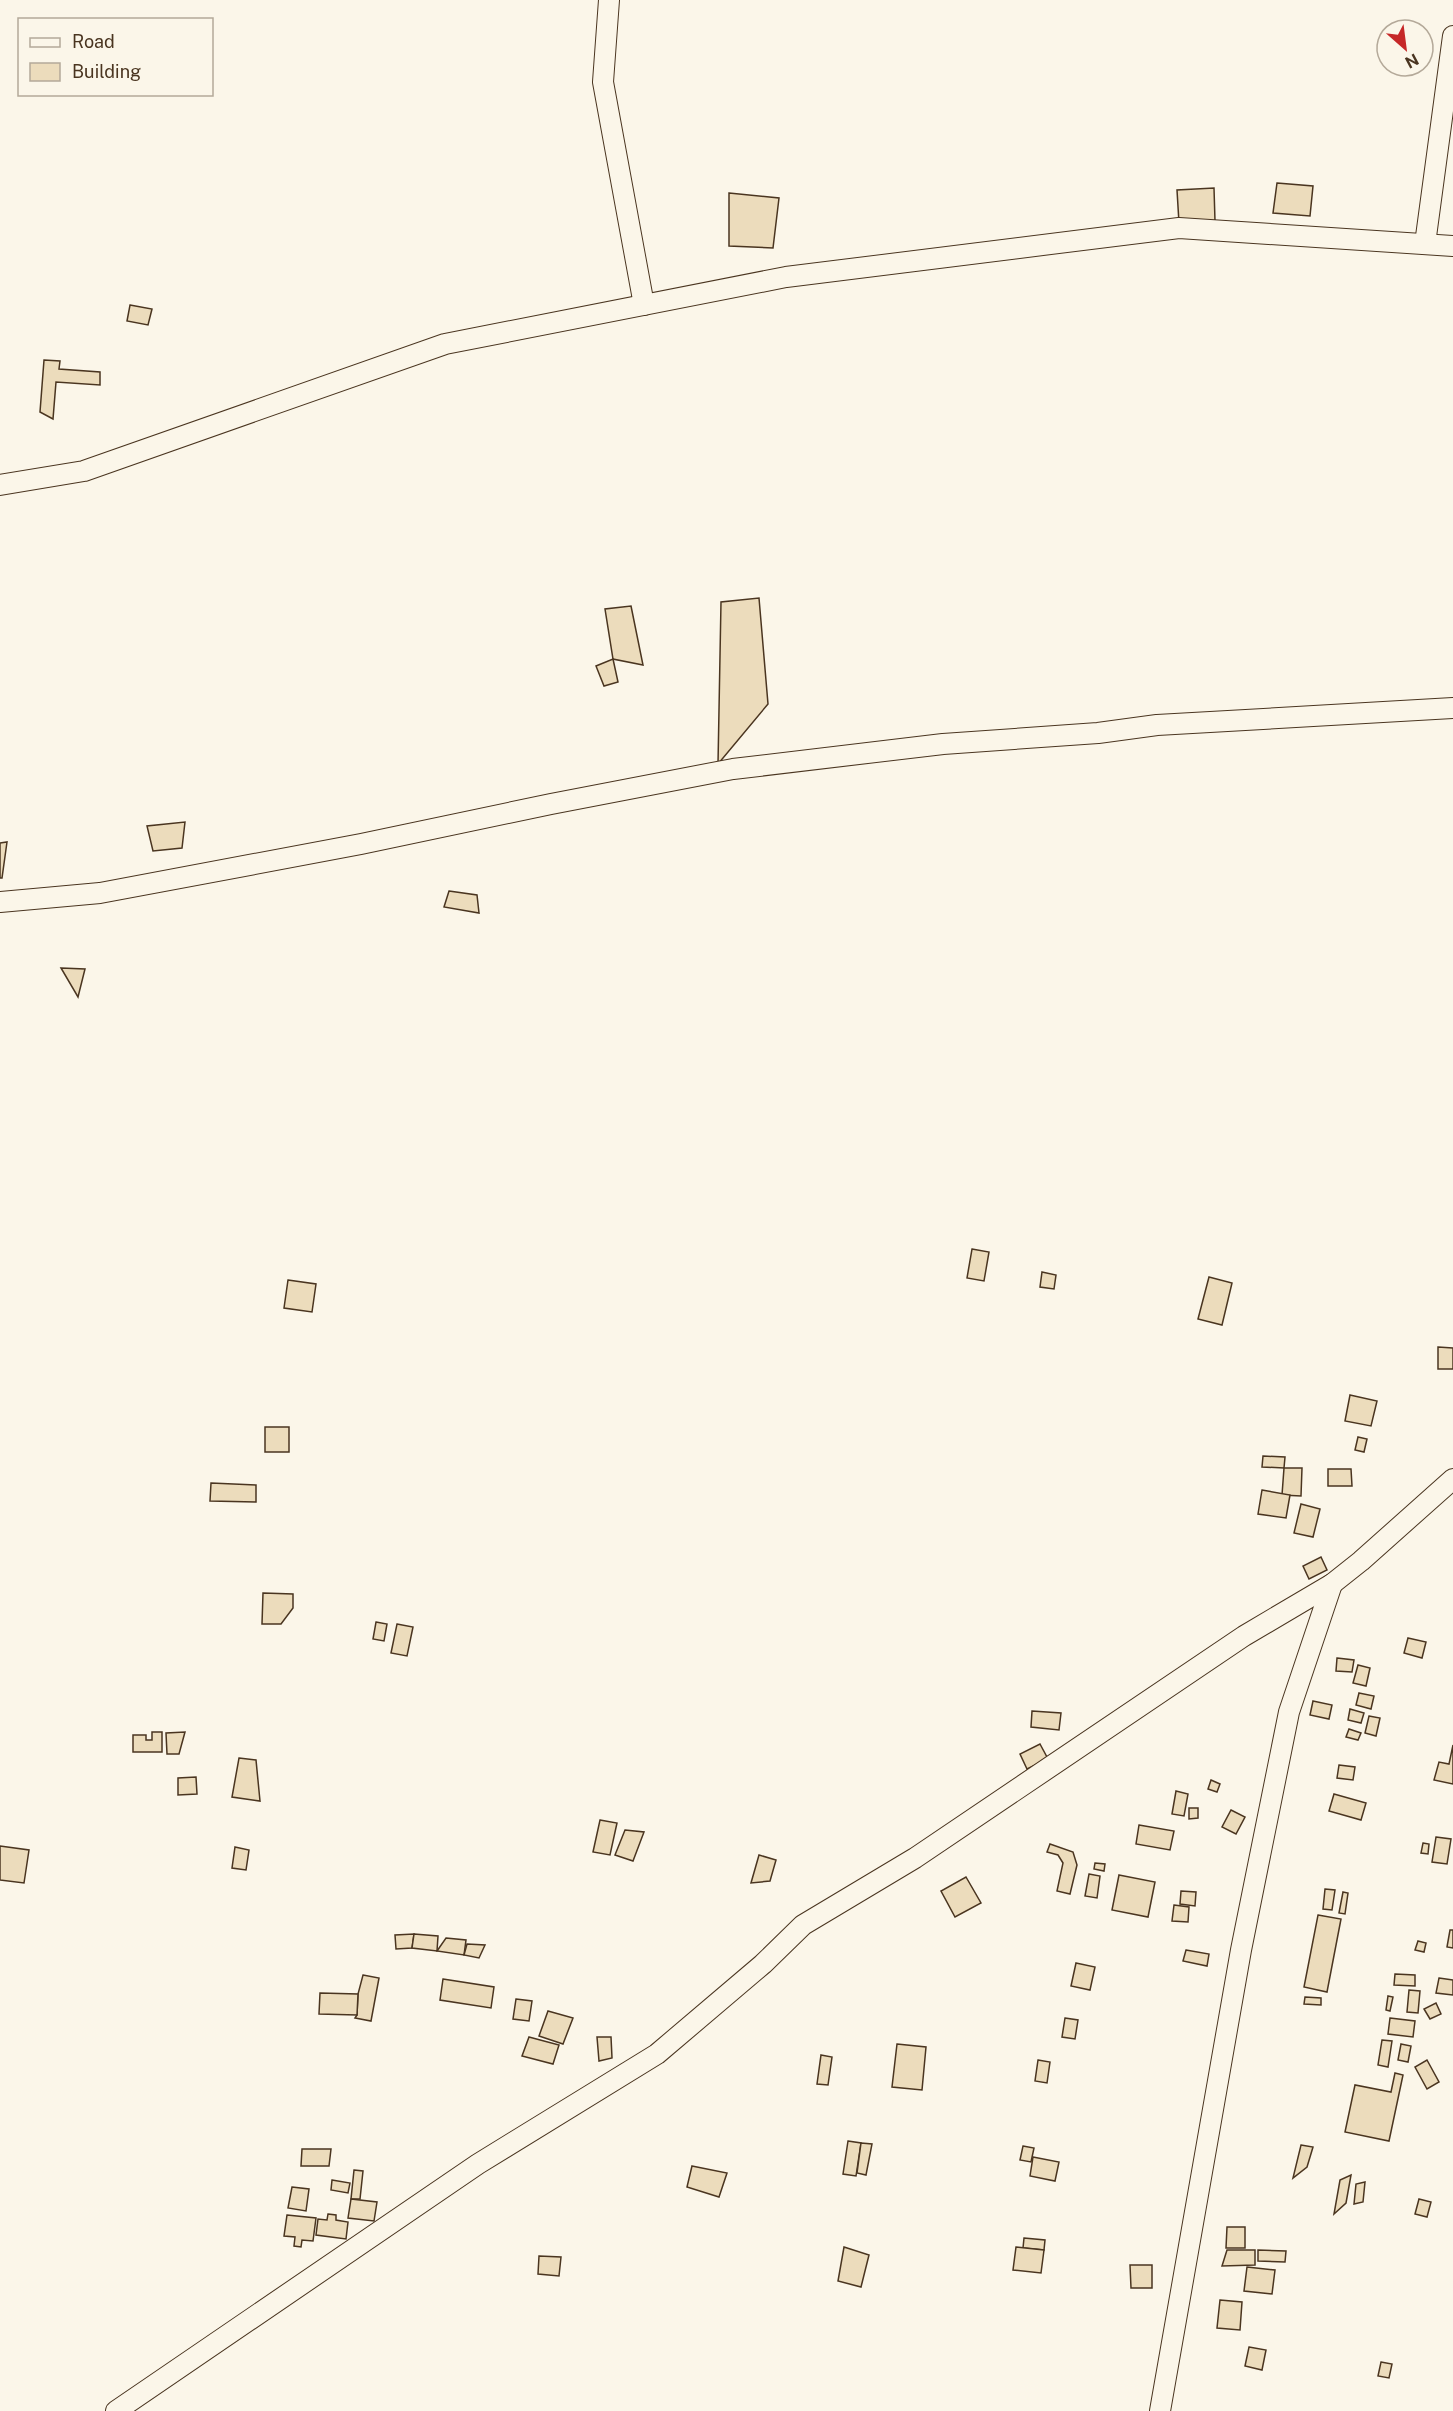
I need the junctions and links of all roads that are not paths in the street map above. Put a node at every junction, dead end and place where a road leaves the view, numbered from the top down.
1 (609, 0) edge
2 (1453, 36) edge
3 (1425, 244) junction
4 (1453, 246) edge
5 (644, 305) junction
6 (0, 485) edge
7 (1453, 708) edge
8 (0, 902) edge
9 (1453, 1479) edge
10 (1332, 1584) junction
11 (116, 2411) edge
12 (1160, 2411) edge

1 - 5 street
2 - 3 street
3 - 4 street
3 - 5 street
5 - 6 street
7 - 8 street
9 - 10 street
10 - 11 street
10 - 12 street

